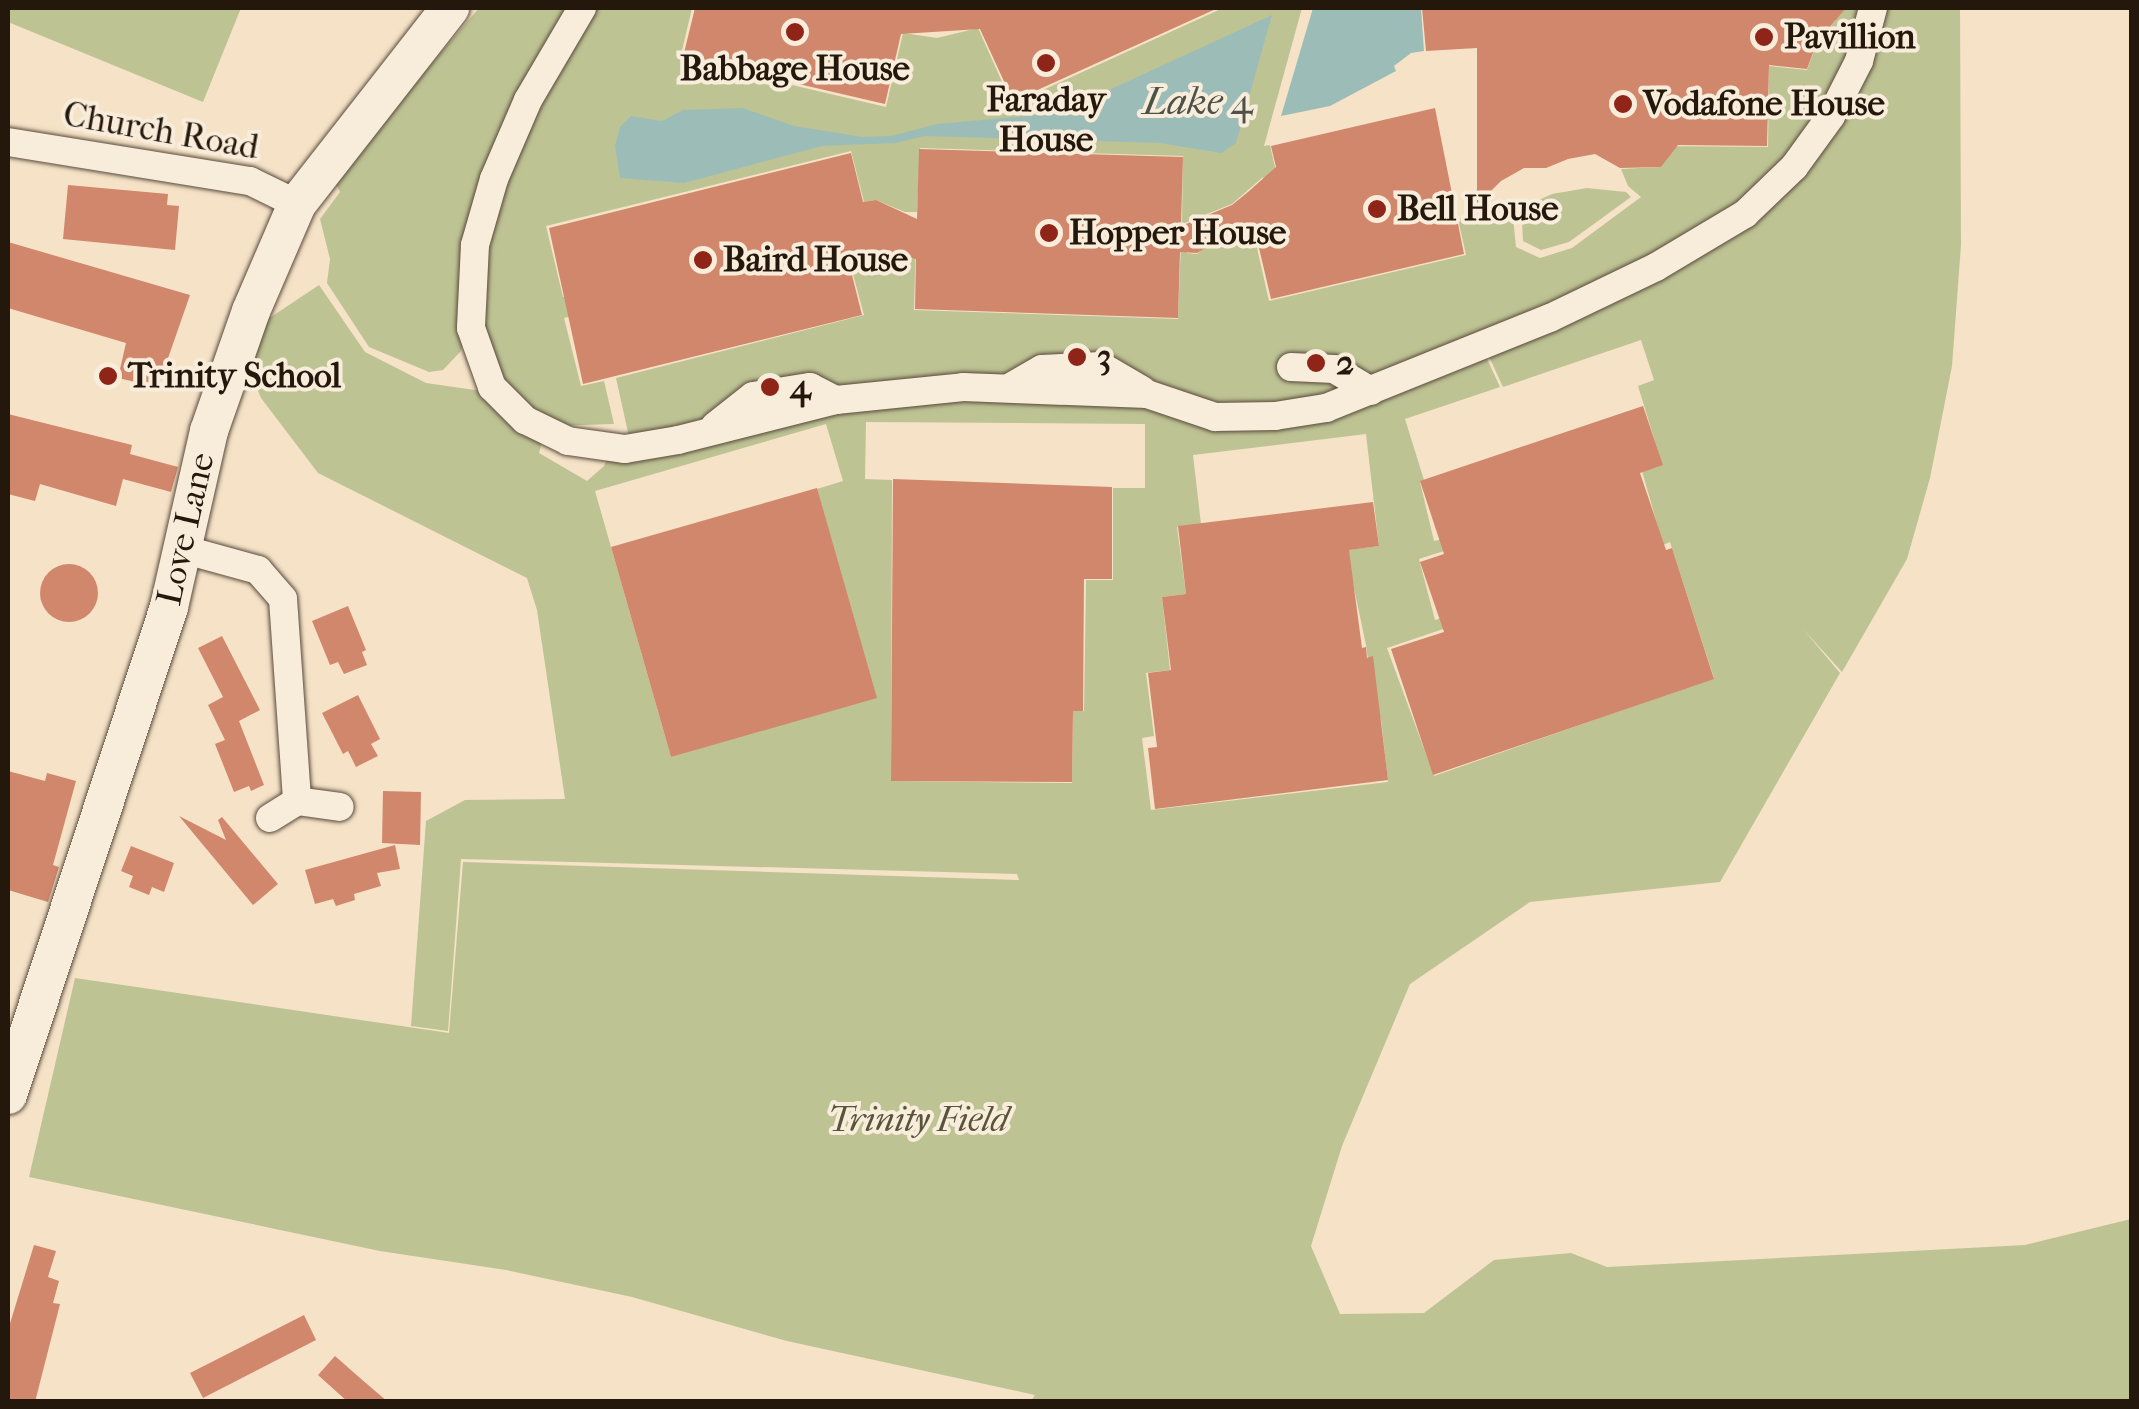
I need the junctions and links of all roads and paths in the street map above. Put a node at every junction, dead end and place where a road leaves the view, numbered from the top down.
1 (450, 8) edge
2 (582, 8) edge
3 (1870, 13) edge
4 (8, 142) edge
5 (297, 204) junction
6 (1291, 368) dead end
7 (1371, 391) junction
8 (182, 548) junction
9 (297, 801) junction
10 (340, 807) dead end
11 (270, 818) dead end
12 (8, 1095) edge

1 - 5 street, Love Lane
2 - 7 street
3 - 7 street
4 - 5 street, Church Road
5 - 8 street, Love Lane
6 - 7 street
8 - 9 street
8 - 12 street, Love Lane
9 - 10 street
9 - 11 street

